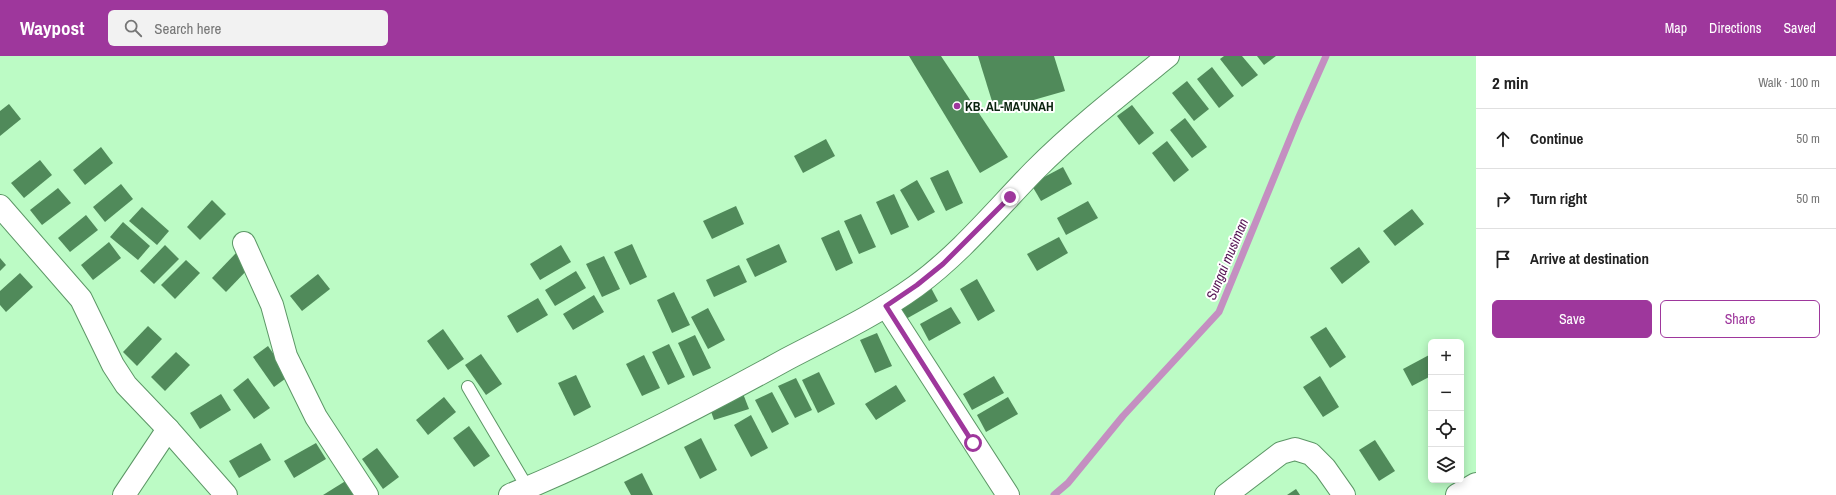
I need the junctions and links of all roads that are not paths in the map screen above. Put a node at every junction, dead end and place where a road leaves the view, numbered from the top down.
1 (1168, 56) edge
2 (0, 206) edge
3 (244, 243) dead end
4 (886, 306) junction
5 (468, 387) dead end
6 (168, 429) junction
7 (1476, 484) edge
8 (518, 491) edge
9 (124, 495) edge
10 (226, 495) edge
11 (367, 495) edge
12 (1008, 495) edge
13 (1226, 495) edge
14 (1344, 495) edge
15 (1457, 495) edge

1 - 4 street
2 - 6 street
3 - 11 street
4 - 8 street
4 - 12 street
5 - 8 lane
6 - 9 street
6 - 10 street
7 - 15 street
13 - 14 street

